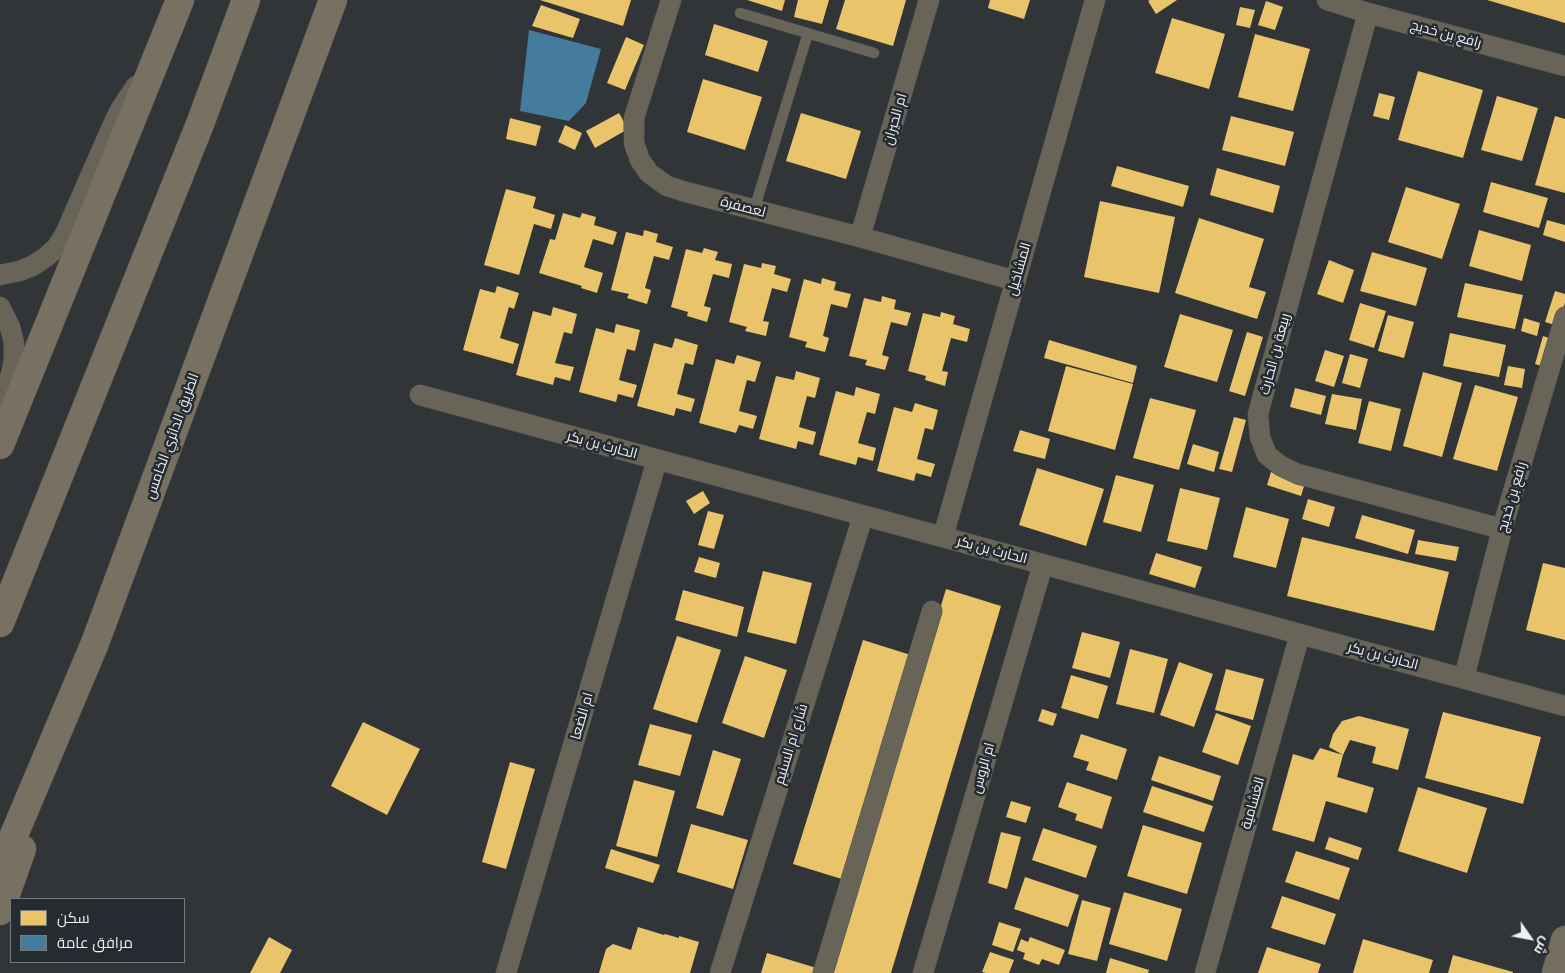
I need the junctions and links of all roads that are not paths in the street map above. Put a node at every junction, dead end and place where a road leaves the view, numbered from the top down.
1 (180, 0) edge
2 (246, 0) edge
3 (333, 0) edge
4 (671, 0) edge
5 (929, 0) edge
6 (1095, 0) edge
7 (1327, 0) edge
8 (740, 13) dead end
9 (1368, 13) junction
10 (808, 33) junction
11 (874, 53) dead end
12 (156, 61) junction
13 (1565, 66) edge
14 (754, 210) junction
15 (860, 238) junction
16 (0, 275) edge
17 (1016, 281) junction
18 (0, 307) edge
19 (1565, 317) edge
20 (420, 395) dead end
21 (0, 401) edge
22 (0, 445) edge
23 (657, 460) junction
24 (863, 516) junction
25 (1502, 529) junction
26 (943, 537) junction
27 (1043, 564) junction
28 (932, 611) dead end
29 (0, 623) edge
30 (1300, 634) junction
31 (95, 643) junction
32 (1464, 678) junction
33 (1565, 706) edge
34 (0, 868) edge
35 (0, 911) edge
36 (1565, 940) edge
37 (506, 973) edge
38 (720, 973) edge
39 (823, 973) edge
40 (923, 973) edge
41 (1205, 973) edge
42 (1556, 973) edge

1 - 12 highway
2 - 29 highway
3 - 31 highway, الطريق الدائري الخامس
4 - 14 street, لعصفرة
5 - 15 street, ام الحيران
6 - 17 street, المشاخيل
7 - 9 street, رافع بن خديج
8 - 10 lane
9 - 13 street, رافع بن خديج
9 - 25 street, ربيعة بن الحارث
10 - 11 lane
10 - 14 lane
12 - 16 street
12 - 22 highway
14 - 15 street, لعصفرة
15 - 17 street, لعصفرة
17 - 26 street, المشاخيل
18 - 21 street
19 - 25 street, رافع بن خديج
20 - 23 street, الحارث بن بكر
23 - 24 street, الحارث بن بكر
23 - 37 street, ام الضعا
24 - 26 street, الحارث بن بكر
24 - 38 street, شارع ام السنيم
25 - 32 street, رافع بن خديج
26 - 27 street, الحارث بن بكر
27 - 30 street, الحارث بن بكر
27 - 40 street, ام الروس
28 - 39 street
30 - 32 street, الحارث بن بكر
30 - 41 street, الغشامية
31 - 34 highway, الطريق الدائري الخامس
31 - 35 highway
32 - 33 street, الحارث بن بكر
36 - 42 street

